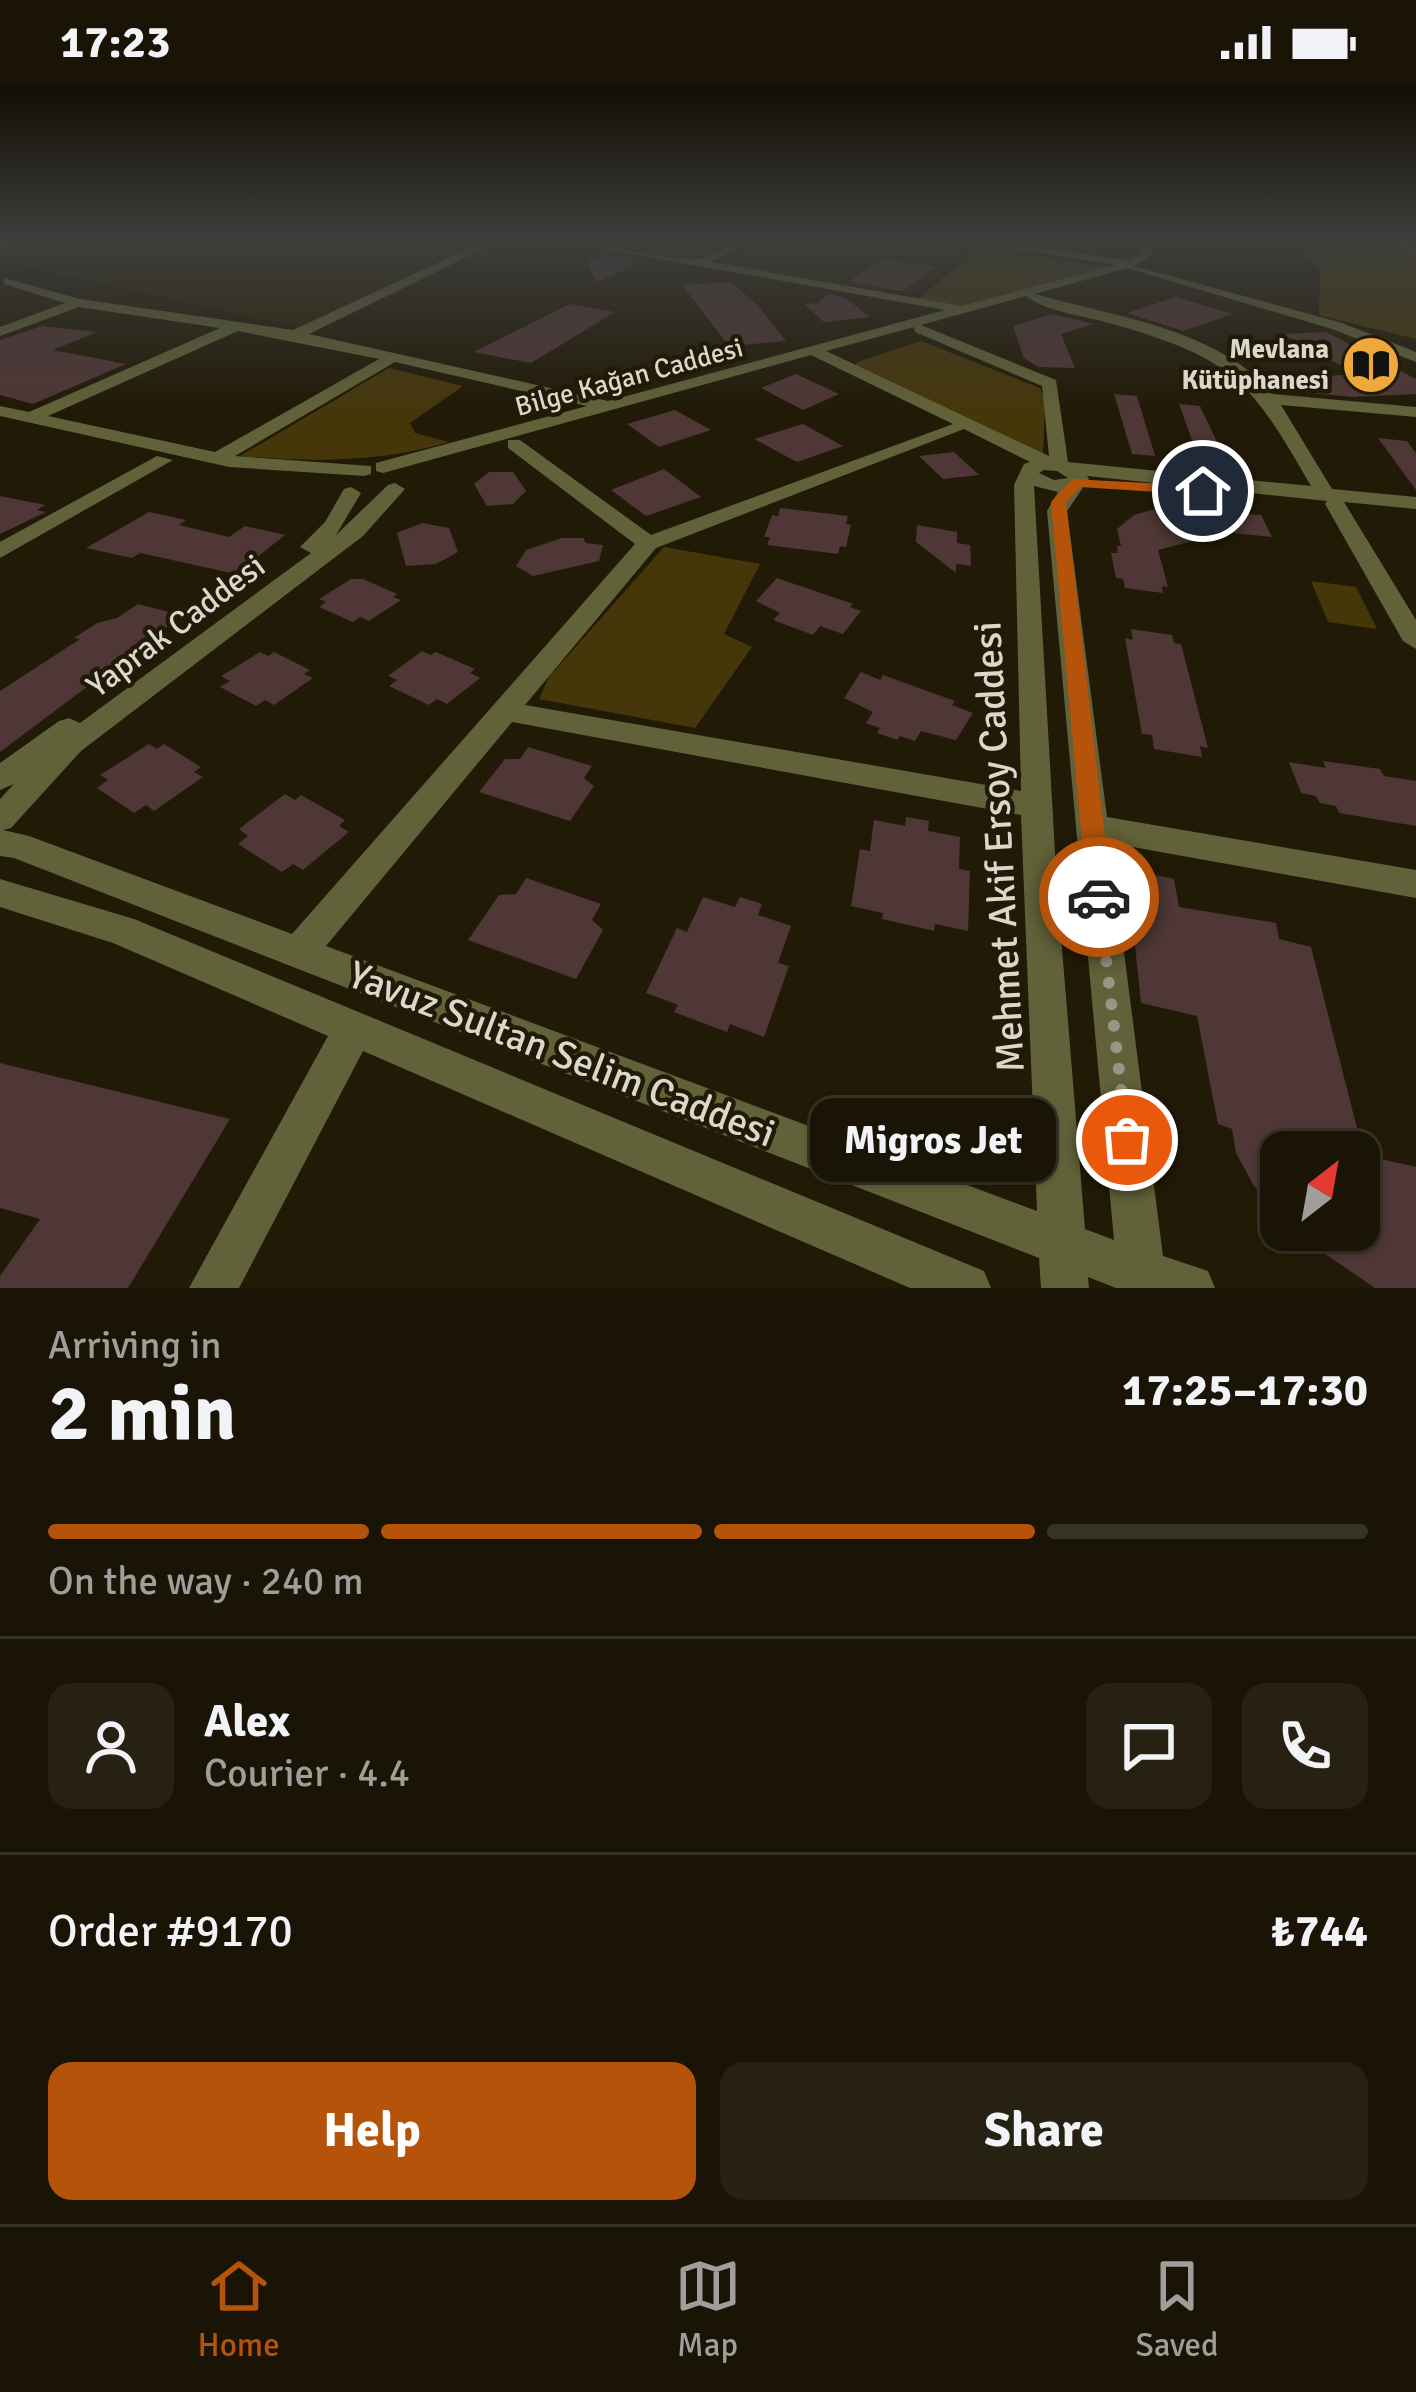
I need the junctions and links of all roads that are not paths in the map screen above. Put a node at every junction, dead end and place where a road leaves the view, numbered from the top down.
1 (47, 295) edge
2 (379, 295) edge
3 (879, 295) edge
4 (1021, 295) edge
5 (1038, 295) edge
6 (1229, 295) edge
7 (1032, 297) junction
8 (78, 303) junction
9 (964, 310) junction
10 (237, 326) junction
11 (920, 329) junction
12 (0, 332) edge
13 (295, 334) junction
14 (1391, 344) junction
15 (1416, 345) edge
16 (812, 356) junction
17 (393, 357) junction
18 (1416, 357) edge
19 (1267, 399) junction
20 (612, 407) junction
21 (0, 411) edge
22 (1416, 412) edge
23 (32, 417) junction
24 (0, 424) edge
25 (956, 429) junction
26 (514, 444) junction
27 (218, 458) junction
28 (164, 460) junction
29 (1055, 473) junction
30 (374, 482) junction
31 (1330, 500) junction
32 (1416, 503) edge
33 (1416, 513) edge
34 (647, 543) junction
35 (0, 551) edge
36 (1416, 641) edge
37 (504, 711) junction
38 (1, 777) edge
39 (1037, 806) junction
40 (0, 819) edge
41 (1091, 827) junction
42 (0, 843) edge
43 (1416, 884) edge
44 (4, 900) edge
45 (300, 951) junction
46 (354, 1028) junction
47 (1062, 1243) junction
48 (1143, 1281) edge
49 (213, 1288) edge
50 (967, 1288) edge
51 (1065, 1288) edge
52 (1191, 1288) edge

1 - 8 street
2 - 13 street
3 - 9 street
4 - 9 street, Bilge Kağan Caddesi
5 - 7 street, Bilge Kağan Caddesi
6 - 14 street
7 - 11 street, Bilge Kağan Caddesi
7 - 19 street
8 - 10 street
8 - 12 street
9 - 16 street, Bilge Kağan Caddesi
10 - 13 street
10 - 23 street
11 - 16 street, Bilge Kağan Caddesi
11 - 29 street
13 - 17 street
14 - 15 street
14 - 18 street
16 - 20 street, Bilge Kağan Caddesi
16 - 25 street
16 - 26 street, Bilge Kağan Caddesi
16 - 29 street
17 - 20 street
17 - 27 street
19 - 22 street
19 - 31 street
20 - 30 street, Bilge Kağan Caddesi
21 - 23 street
23 - 27 street
24 - 28 street
25 - 29 street
25 - 34 street
26 - 30 street, Bilge Kağan Caddesi
26 - 34 street
27 - 30 street
28 - 30 street
28 - 35 street
29 - 31 street
29 - 39 street, Mehmet Akif Ersoy Caddesi
29 - 41 street
30 - 38 street, Yaprak Caddesi
30 - 40 street, Yaprak Caddesi
31 - 32 street
31 - 33 street
31 - 36 street
34 - 37 street
37 - 39 street
37 - 45 street
39 - 47 street, Mehmet Akif Ersoy Caddesi
41 - 43 street
41 - 48 street
42 - 45 street, Yavuz Sultan Selim Caddesi
44 - 46 street, Yavuz Sultan Selim Caddesi
45 - 47 street, Yavuz Sultan Selim Caddesi
46 - 49 street
46 - 50 street, Yavuz Sultan Selim Caddesi
47 - 48 street, Yavuz Sultan Selim Caddesi
47 - 51 street, Mehmet Akif Ersoy Caddesi
48 - 52 street, Yavuz Sultan Selim Caddesi

